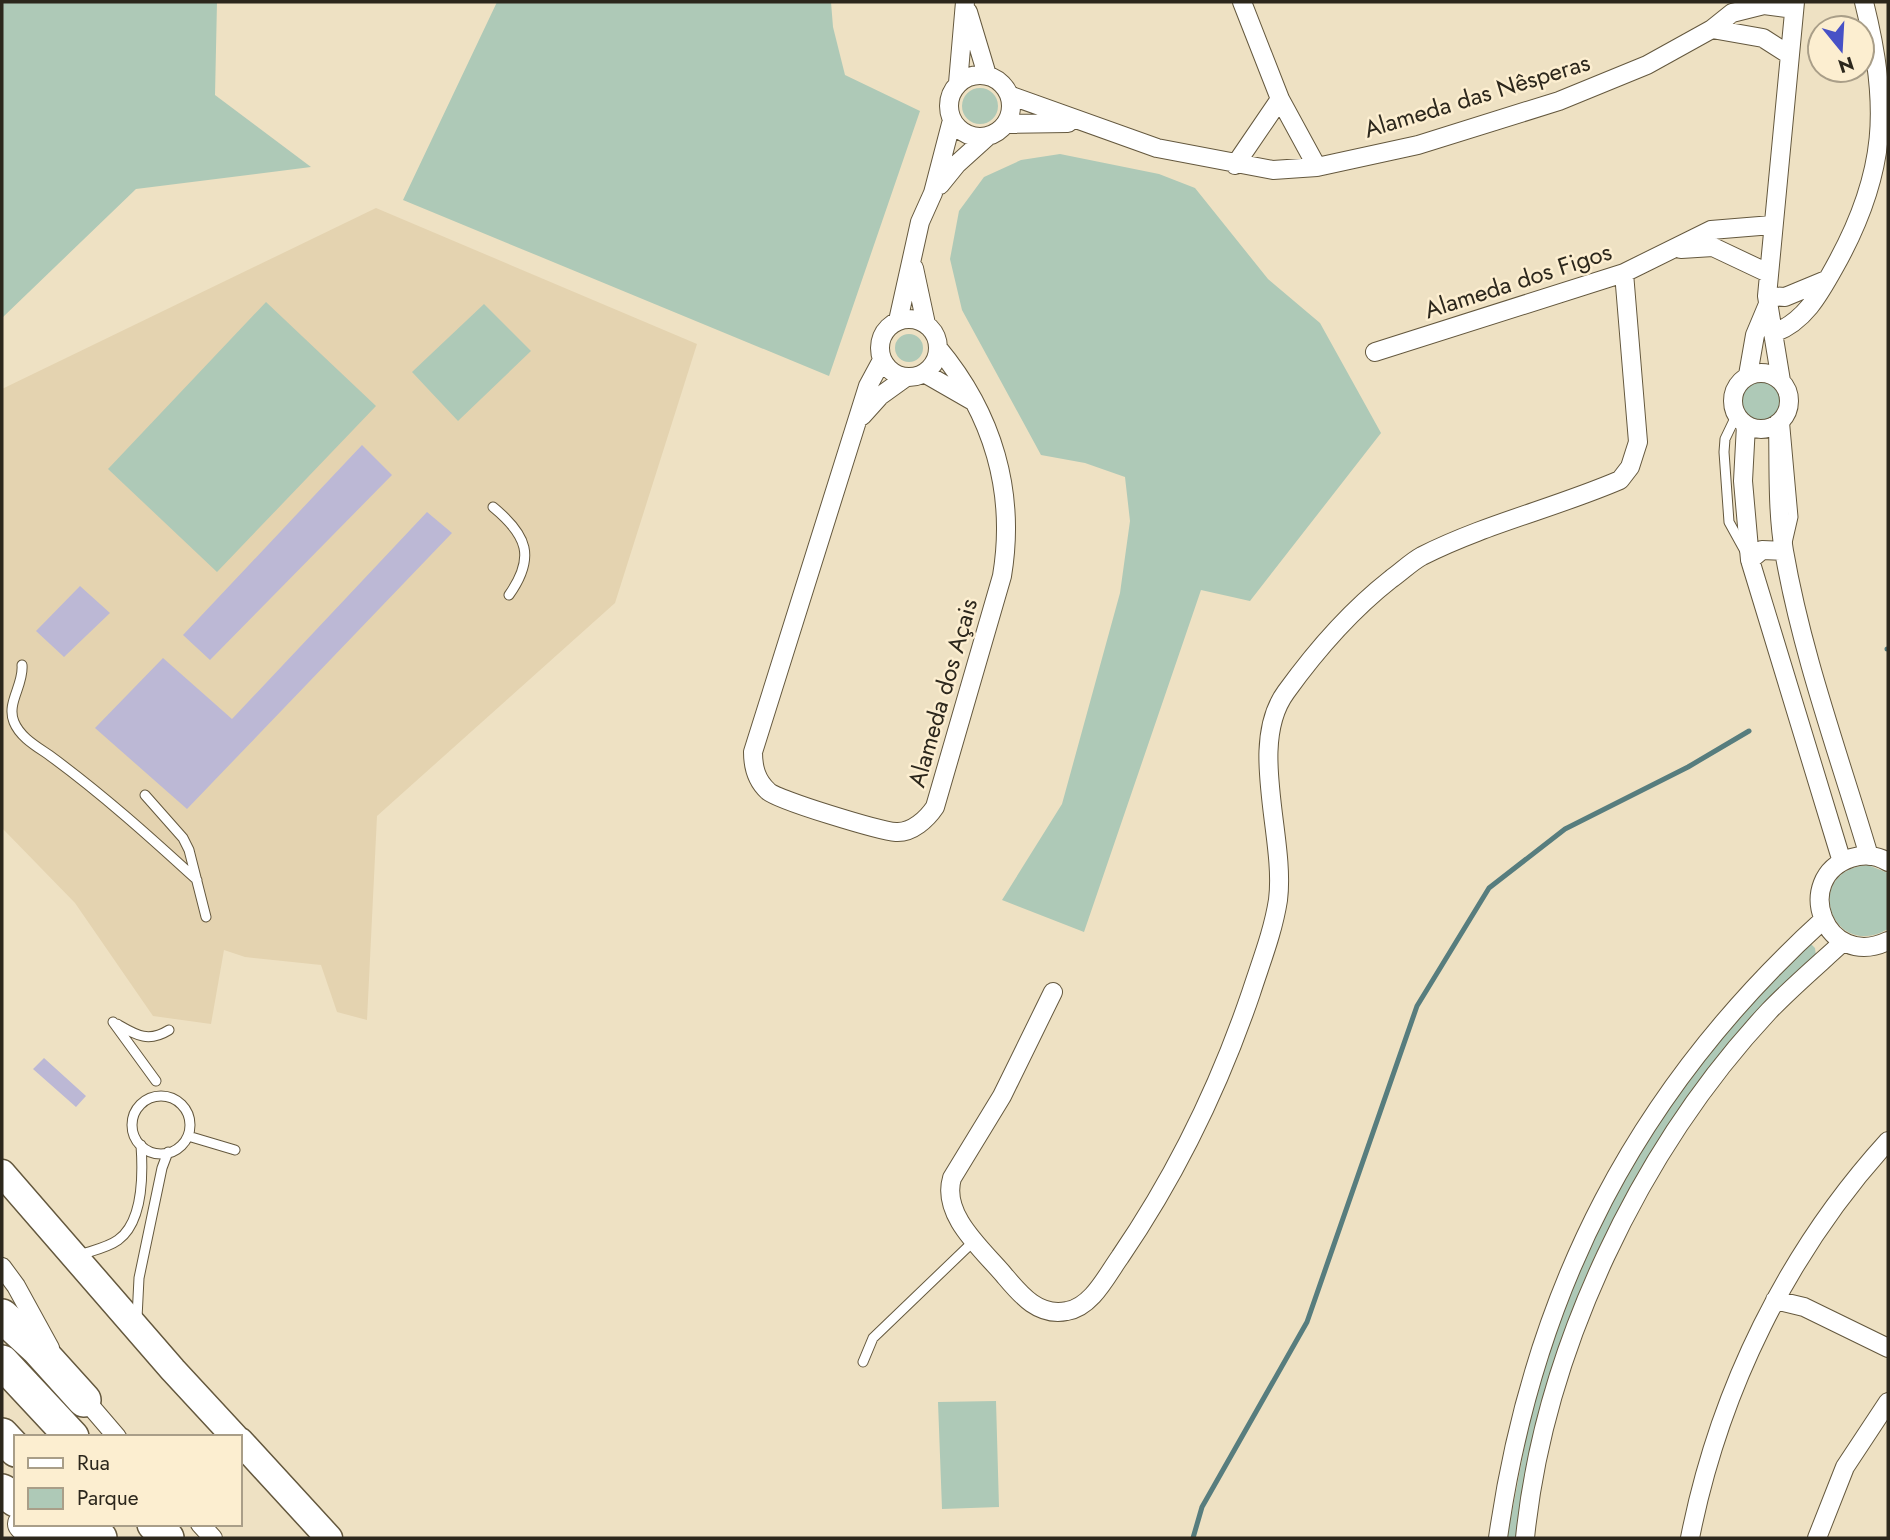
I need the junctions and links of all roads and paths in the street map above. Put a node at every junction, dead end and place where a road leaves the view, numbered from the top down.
1 (965, 2) edge
2 (1243, 2) edge
3 (1864, 2) edge
4 (1794, 5) edge
5 (1712, 29) junction
6 (1788, 54) junction
7 (987, 75) junction
8 (958, 83) junction
9 (1009, 94) junction
10 (1280, 99) junction
11 (952, 120) junction
12 (1082, 123) junction
13 (1005, 124) junction
14 (988, 136) junction
15 (1235, 165) junction
16 (1317, 167) junction
17 (933, 193) junction
18 (1772, 225) junction
19 (1674, 249) junction
20 (913, 261) junction
21 (1624, 273) junction
22 (1768, 273) junction
23 (1829, 279) junction
24 (1768, 300) junction
25 (898, 321) junction
26 (926, 324) junction
27 (1774, 333) junction
28 (939, 348) junction
29 (1375, 352) dead end
30 (882, 360) junction
31 (924, 373) junction
32 (1748, 375) junction
33 (905, 377) junction
34 (1781, 381) junction
35 (974, 401) junction
36 (859, 419) junction
37 (1741, 420) junction
38 (1781, 420) junction
39 (493, 507) dead end
40 (1784, 551) junction
41 (1751, 560) junction
42 (509, 595) dead end
43 (22, 665) dead end
44 (145, 795) dead end
45 (1869, 856) junction
46 (1842, 862) junction
47 (1888, 862) edge
48 (197, 880) junction
49 (206, 917) dead end
50 (1823, 920) junction
51 (1888, 941) edge
52 (1843, 942) junction
53 (1053, 992) dead end
54 (169, 1030) dead end
55 (156, 1081) dead end
56 (188, 1136) junction
57 (1888, 1141) edge
58 (141, 1145) junction
59 (235, 1150) dead end
60 (168, 1153) junction
61 (2, 1173) edge
62 (975, 1240) junction
63 (74, 1257) junction
64 (2, 1267) edge
65 (2, 1286) edge
66 (1775, 1300) junction
67 (2, 1316) edge
68 (137, 1327) junction
69 (1888, 1348) edge
70 (51, 1350) junction
71 (2, 1362) edge
72 (863, 1362) dead end
73 (84, 1400) junction
74 (1888, 1402) edge
75 (70, 1435) edge
76 (115, 1435) edge
77 (233, 1435) edge
78 (242, 1443) edge
79 (55, 1526) edge
80 (68, 1538) edge
81 (329, 1538) edge
82 (1498, 1538) edge
83 (1525, 1538) edge
84 (1690, 1538) edge
85 (1817, 1538) edge

1 - 7 street
1 - 8 street
2 - 10 street
3 - 23 street
4 - 5 street, Alameda das Nêsperas
4 - 6 street
5 - 6 street
5 - 16 street, Alameda das Nêsperas
6 - 18 street
7 - 8 street
7 - 9 street
8 - 11 street
9 - 12 street, Alameda das Nêsperas
9 - 13 street
10 - 15 street
10 - 16 street
11 - 14 street
11 - 17 street
12 - 13 street, Alameda das Nêsperas
12 - 15 street, Alameda das Nêsperas
13 - 14 street
14 - 17 street
15 - 16 street, Alameda das Nêsperas
17 - 20 street
18 - 19 street, Alameda dos Figos
18 - 22 street
19 - 21 street, Alameda dos Figos
19 - 22 street, Alameda dos Figos
20 - 25 street
20 - 26 street
21 - 29 street, Alameda dos Figos
21 - 62 street
22 - 24 street
23 - 24 street
23 - 27 street
24 - 27 street
24 - 32 street
25 - 26 street
25 - 30 street
26 - 28 street
27 - 34 street
28 - 31 street
28 - 35 street, Alameda dos Açais
30 - 33 street
30 - 36 street, Alameda dos Açais
31 - 33 street
31 - 35 street
32 - 34 street
32 - 37 street
33 - 36 street
34 - 38 street
35 - 36 street, Alameda dos Açais
37 - 38 street
37 - 41 street
38 - 40 street
39 - 42 lane
40 - 41 street
40 - 45 street
41 - 46 street
43 - 48 lane
44 - 48 lane
45 - 46 street
45 - 47 street
46 - 50 street
48 - 49 lane
50 - 52 street
50 - 82 street
51 - 52 street
52 - 83 street
53 - 62 street
54 - 55 lane
56 - 58 lane
56 - 59 lane
56 - 60 lane
57 - 66 street
58 - 60 lane
58 - 63 lane
60 - 68 lane
61 - 63 main road
62 - 72 lane
63 - 68 main road
64 - 70 street
65 - 70 street
66 - 69 street
66 - 84 street
67 - 73 highway
68 - 77 main road
70 - 73 street
71 - 75 highway
73 - 76 street
74 - 85 street
78 - 81 main road
79 - 80 highway

